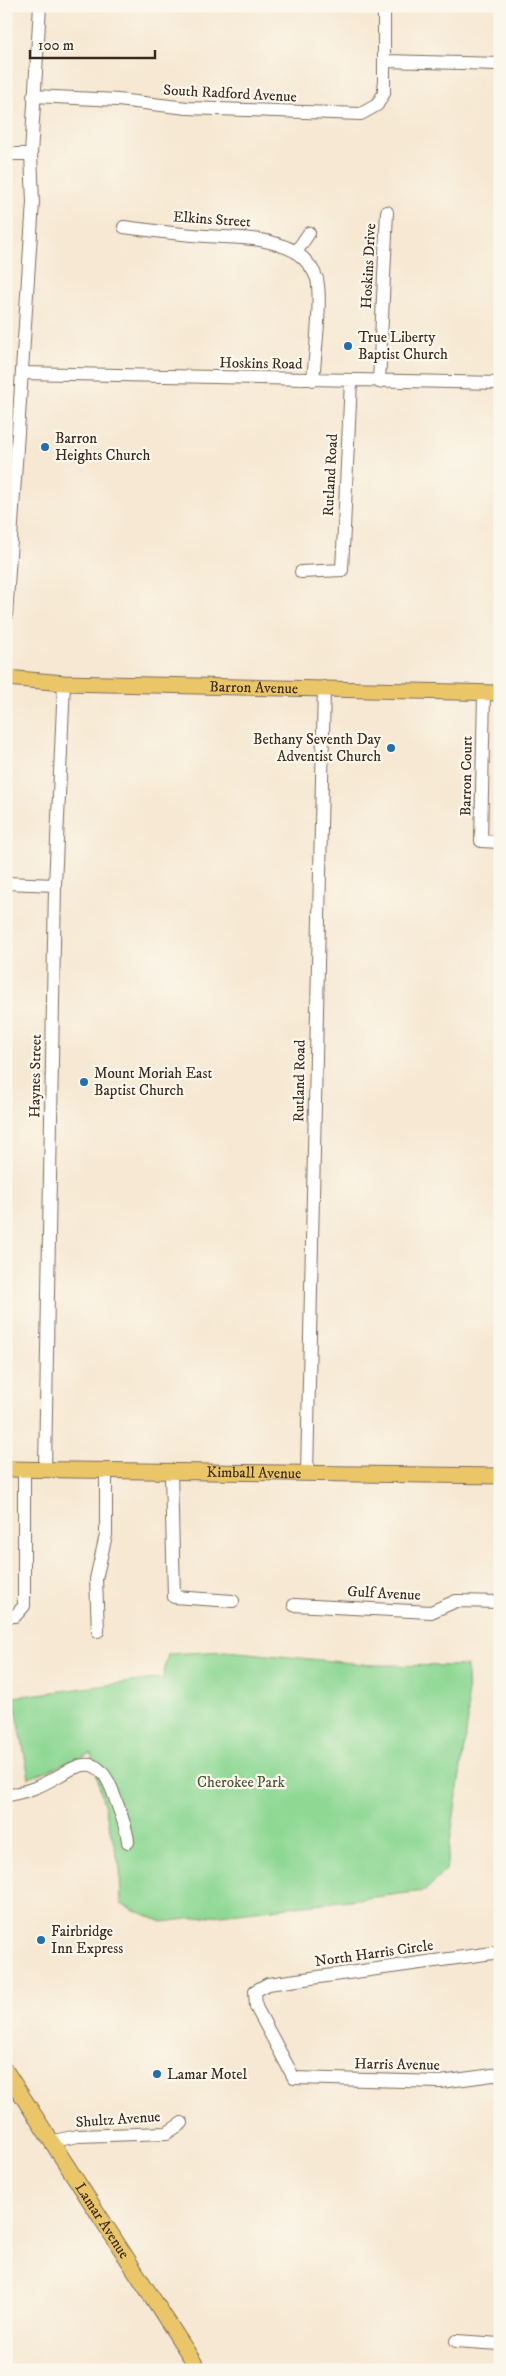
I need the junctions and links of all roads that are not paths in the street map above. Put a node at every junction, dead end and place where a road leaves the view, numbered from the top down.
1 (40, 6) edge
2 (384, 6) edge
3 (384, 61) junction
4 (500, 64) edge
5 (33, 96) junction
6 (6, 154) edge
7 (31, 154) junction
8 (387, 212) dead end
9 (124, 227) dead end
10 (309, 234) dead end
11 (296, 252) junction
12 (22, 373) junction
13 (313, 380) junction
14 (351, 381) junction
15 (379, 382) junction
16 (500, 383) edge
17 (301, 572) dead end
18 (6, 616) edge
19 (6, 678) edge
20 (64, 683) junction
21 (324, 687) junction
22 (484, 693) junction
23 (500, 693) edge
24 (500, 842) edge
25 (6, 883) edge
26 (55, 884) junction
27 (6, 1469) edge
28 (24, 1469) junction
29 (45, 1469) junction
30 (106, 1471) junction
31 (171, 1472) junction
32 (307, 1474) junction
33 (500, 1476) edge
34 (233, 1601) dead end
35 (500, 1602) edge
36 (294, 1605) dead end
37 (11, 1616) edge
38 (98, 1631) dead end
39 (6, 1796) edge
40 (128, 1842) dead end
41 (500, 1952) edge
42 (6, 2071) edge
43 (500, 2074) edge
44 (294, 2078) joint
45 (182, 2123) dead end
46 (53, 2141) junction
47 (456, 2342) dead end
48 (500, 2344) edge
49 (199, 2370) edge

1 - 5 street
2 - 3 street, South Radford Avenue
3 - 4 street
3 - 5 street, South Radford Avenue
5 - 7 street
6 - 7 street
7 - 12 street
8 - 15 street, Hoskins Drive
9 - 11 street, Elkins Street
10 - 11 street
11 - 13 street, Elkins Street
12 - 13 street, Hoskins Road
12 - 18 street
13 - 14 street, Hoskins Road
14 - 15 street, Hoskins Road
14 - 17 street, Rutland Road
15 - 16 street, Hoskins Road
19 - 20 main road, Barron Avenue
20 - 21 main road, Barron Avenue
20 - 26 street, Haynes Street
21 - 22 main road, Barron Avenue
21 - 32 street, Rutland Road
22 - 23 main road, Barron Avenue
22 - 24 street, Barron Court
25 - 26 street
26 - 29 street, Haynes Street
27 - 28 main road, Kimball Avenue
28 - 29 main road, Kimball Avenue
28 - 37 street
29 - 30 main road, Kimball Avenue
30 - 31 main road, Kimball Avenue
30 - 38 street
31 - 32 main road, Kimball Avenue
31 - 34 street
32 - 33 main road, Kimball Avenue
35 - 36 street, Gulf Avenue
39 - 40 street
41 - 44 street, North Harris Circle
42 - 46 main road, Lamar Avenue
43 - 44 street, Harris Avenue
45 - 46 street, Shultz Avenue
46 - 49 main road, Lamar Avenue
47 - 48 street

